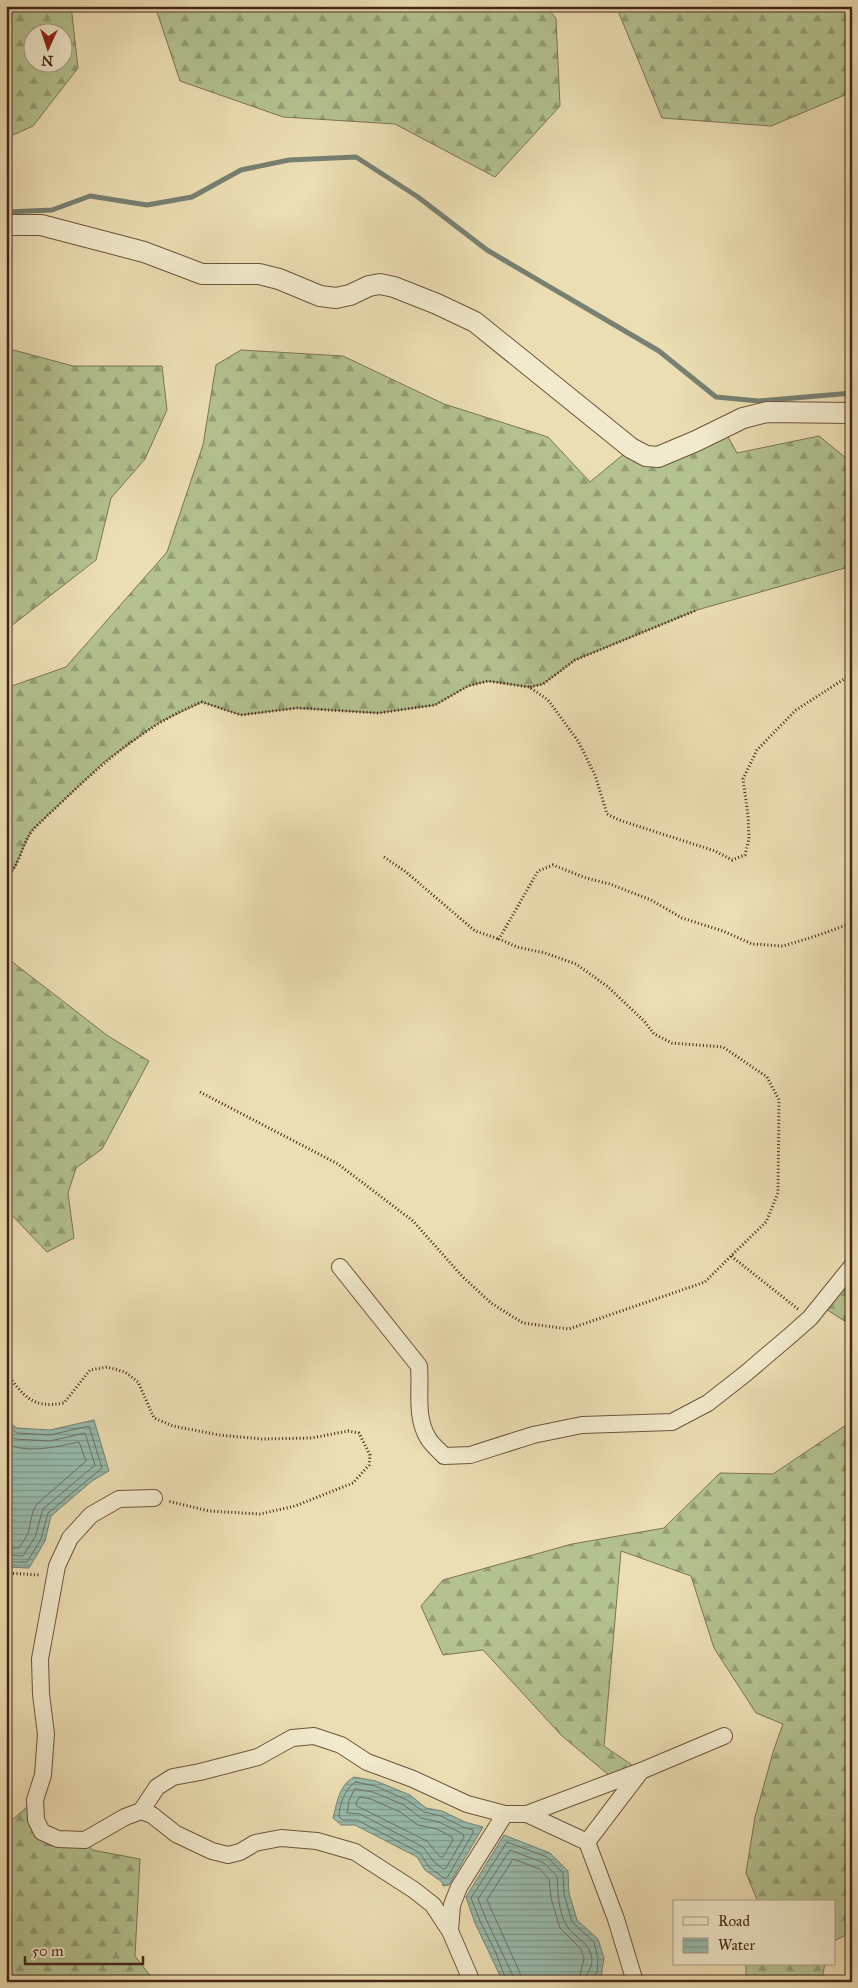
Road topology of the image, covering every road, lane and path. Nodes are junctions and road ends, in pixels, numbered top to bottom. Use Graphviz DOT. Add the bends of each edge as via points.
graph roads {
  1 [pos="6,225"];
  2 [pos="852,413"];
  3 [pos="697,610"];
  4 [pos="852,674"];
  5 [pos="530,687"];
  6 [pos="384,857"];
  7 [pos="6,875"];
  8 [pos="852,923"];
  9 [pos="498,940"];
  10 [pos="200,1092"];
  11 [pos="731,1256"];
  12 [pos="852,1266"];
  13 [pos="340,1267"];
  14 [pos="810,1318"];
  15 [pos="6,1372"];
  16 [pos="154,1498"];
  17 [pos="6,1573"];
  18 [pos="55,1576"];
  19 [pos="724,1736"];
  20 [pos="641,1771"];
  21 [pos="141,1811"];
  22 [pos="505,1814"];
  23 [pos="527,1814"];
  24 [pos="587,1842"];
  25 [pos="450,1931"];
  26 [pos="472,1982"];
  27 [pos="635,1982"];
  1 -- 2 [label="street" via="41,224 144,252 202,274 259,274 320,296 336,298 368,286 394,286 475,322 646,456 658,457 743,418 767,412"];
  3 -- 5 [label="path" via="574,660 543,684"];
  4 -- 5 [label="path" via="796,710 757,750 743,779 749,839 745,856 732,860 715,851 607,814 595,775 578,741 548,700"];
  5 -- 7 [label="path" via="488,681 468,686 435,705 378,713 297,708 241,715 202,702 158,724 104,762 31,831 13,871"];
  6 -- 9 [label="path" via="475,931"];
  8 -- 9 [label="path" via="783,946 752,944 682,918 651,900 553,865 538,871"];
  9 -- 11 [label="path" via="576,964 607,986 654,1034 672,1043 723,1047 767,1077 779,1100 778,1194 766,1222"];
  10 -- 11 [label="path" via="338,1164 412,1221 491,1303 523,1323 569,1329 705,1282"];
  11 -- 14 [label="path"];
  12 -- 14 [label="street"];
  13 -- 14 [label="street" via="419,1366 419,1414 428,1438 444,1456 470,1455 533,1435 582,1426 672,1422 708,1403"];
  15 -- 16 [label="path" via="34,1403 50,1405 64,1403 90,1370 107,1367 125,1372 138,1382 154,1418 173,1426 262,1439 312,1438 348,1431 359,1433 370,1455 369,1465 353,1483 295,1506 260,1514 210,1511"];
  16 -- 18 [label="street" via="119,1499 92,1515 70,1538"];
  17 -- 18 [label="path"];
  18 -- 21 [label="street" via="40,1659 46,1734 43,1775 35,1800 36,1820 42,1832 58,1839 86,1840"];
  19 -- 20 [label="street"];
  20 -- 23 [label="street"];
  20 -- 24 [label="street"];
  21 -- 22 [label="street" via="157,1787 173,1777 258,1757 292,1738 314,1736 341,1745 367,1762 467,1804"];
  21 -- 25 [label="street" via="212,1852 228,1855 255,1843 282,1838 317,1841 355,1852 414,1890 433,1906"];
  22 -- 23 [label="street"];
  22 -- 25 [label="street" via="459,1887 452,1905"];
  23 -- 24 [label="street"];
  24 -- 27 [label="street"];
  25 -- 26 [label="street"];
}
